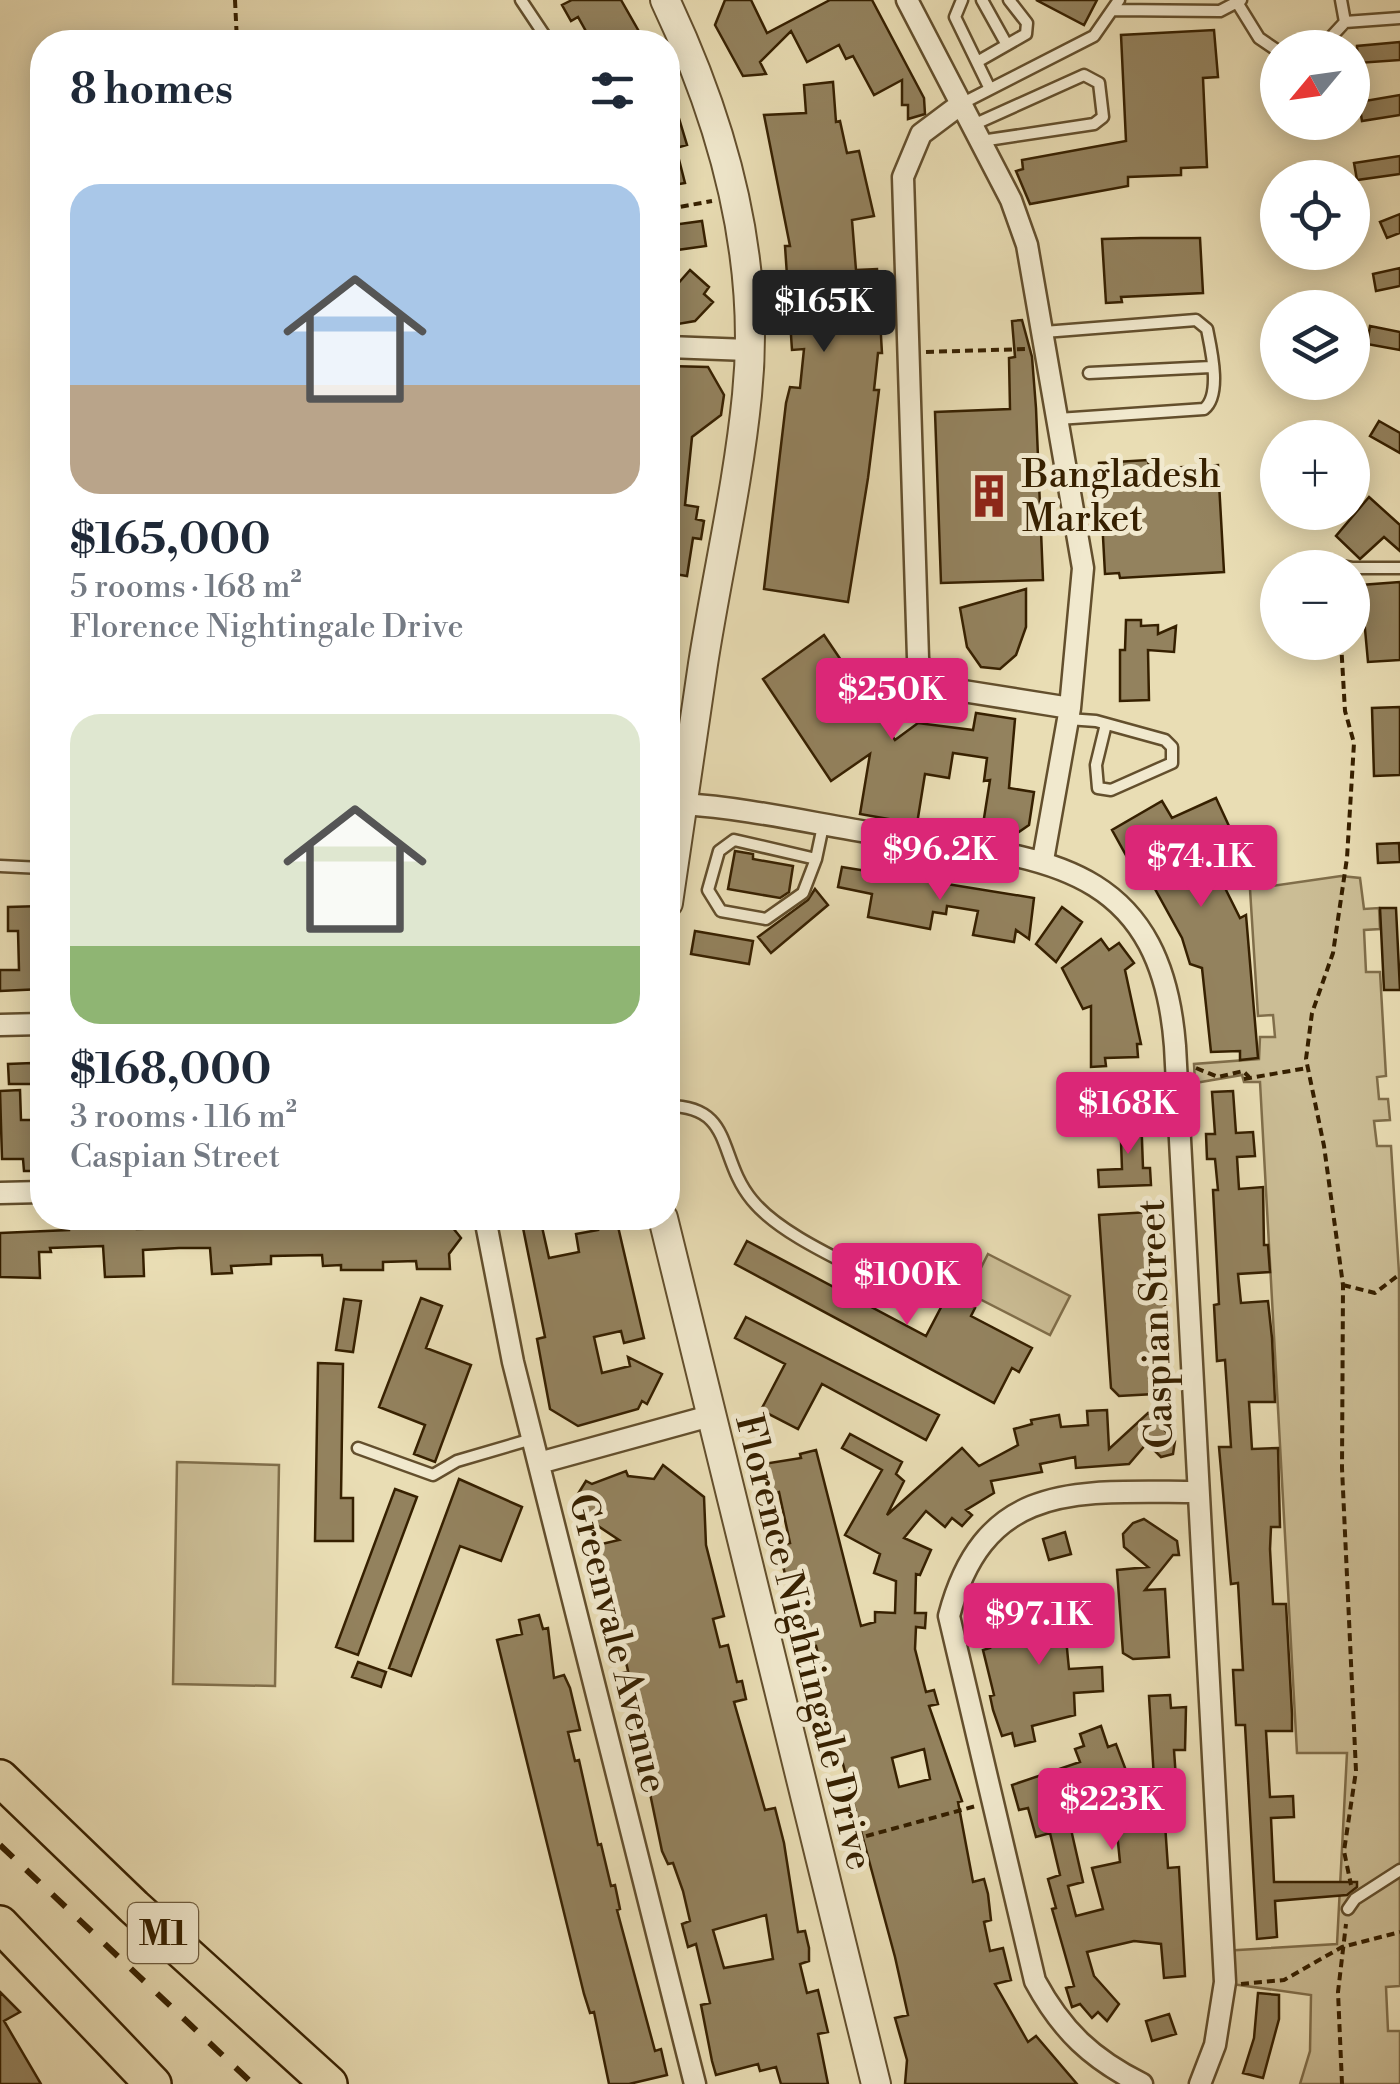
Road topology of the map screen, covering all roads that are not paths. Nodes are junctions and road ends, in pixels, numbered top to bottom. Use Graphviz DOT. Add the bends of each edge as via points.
graph roads {
  1 [pos="521,0"];
  2 [pos="665,0"];
  3 [pos="907,0"];
  4 [pos="962,0"];
  5 [pos="982,0"];
  6 [pos="1009,0"];
  7 [pos="1341,0"];
  8 [pos="1240,2"];
  9 [pos="1116,5"];
  10 [pos="1400,18"];
  11 [pos="1345,22"];
  12 [pos="541,30"];
  13 [pos="678,30"];
  14 [pos="1338,30"];
  15 [pos="680,34"];
  16 [pos="1260,39"];
  17 [pos="1008,46"];
  18 [pos="977,62"];
  19 [pos="990,89"];
  20 [pos="961,104"];
  21 [pos="977,133"];
  22 [pos="1045,340"];
  23 [pos="680,347"];
  24 [pos="748,350"];
  25 [pos="1211,367"];
  26 [pos="1089,372"];
  27 [pos="1058,419"];
  28 [pos="1370,568"];
  29 [pos="1400,568"];
  30 [pos="1069,714"];
  31 [pos="1106,724"];
  32 [pos="684,804"];
  33 [pos="823,826"];
  34 [pos="680,829"];
  35 [pos="816,859"];
  36 [pos="1043,860"];
  37 [pos="0,866"];
  38 [pos="30,867"];
  39 [pos="30,1024"];
  40 [pos="0,1025"];
  41 [pos="680,1107"];
  42 [pos="30,1192"];
  43 [pos="0,1193"];
  44 [pos="487,1230"];
  45 [pos="666,1230"];
  46 [pos="896,1290"];
  47 [pos="710,1416"];
  48 [pos="533,1439"];
  49 [pos="358,1448"];
  50 [pos="539,1463"];
  51 [pos="1197,1492"];
  52 [pos="0,1778"];
  53 [pos="1400,1870"];
  54 [pos="1351,1904"];
  55 [pos="0,1924"];
  56 [pos="153,2084"];
  57 [pos="329,2084"];
  58 [pos="694,2084"];
  59 [pos="876,2084"];
  60 [pos="1142,2084"];
  61 [pos="1200,2084"];
  1 -- 12 [label="lane"];
  2 -- 13 [label="street"];
  3 -- 20 [label="street"];
  4 -- 18 [label="lane" via="956,16"];
  5 -- 17 [label="lane"];
  6 -- 17 [label="lane" via="1028,28"];
  7 -- 11 [label="lane"];
  8 -- 9 [label="lane" via="1220,11"];
  8 -- 16 [label="lane"];
  9 -- 19 [label="lane" via="1094,36"];
  10 -- 11 [label="lane"];
  11 -- 14 [label="lane"];
  15 -- 24 [label="street" via="706,92 734,196"];
  17 -- 18 [label="lane"];
  18 -- 19 [label="lane"];
  19 -- 20 [label="lane"];
  20 -- 21 [label="street"];
  20 -- 30 [label="street" via="921,134 903,178 918,658 938,688"];
  21 -- 21 [label="lane" via="1084,75 1099,83 1103,118 1094,124"];
  21 -- 22 [label="street" via="1026,245"];
  22 -- 25 [label="lane" via="1196,320 1207,328"];
  22 -- 27 [label="street"];
  23 -- 24 [label="street"];
  24 -- 32 [label="street" via="747,394"];
  25 -- 26 [label="lane"];
  25 -- 27 [label="lane" via="1213,394 1204,409"];
  27 -- 30 [label="street" via="1083,568"];
  28 -- 29 [label="lane"];
  30 -- 31 [label="lane"];
  30 -- 36 [label="street"];
  31 -- 31 [label="lane" via="1164,740 1172,747 1172,762 1111,790 1098,788"];
  32 -- 33 [label="street, Caspian Street"];
  32 -- 34 [label="street"];
  33 -- 35 [label="lane"];
  33 -- 36 [label="street, Caspian Street"];
  35 -- 35 [label="lane" via="803,893 778,914 728,914 709,899 719,852 728,842"];
  36 -- 51 [label="street, Caspian Street" via="1098,887 1119,906 1153,951 1172,1007"];
  37 -- 38 [label="lane"];
  39 -- 40 [label="street"];
  41 -- 46 [label="lane" via="714,1119 740,1184 772,1220"];
  42 -- 43 [label="street"];
  44 -- 48 [label="street, Greenvale Avenue"];
  45 -- 47 [label="street, Florence Nightingale Drive"];
  47 -- 50 [label="street"];
  47 -- 59 [label="street, Florence Nightingale Drive"];
  48 -- 49 [label="lane" via="457,1461 432,1476"];
  48 -- 50 [label="street, Greenvale Avenue"];
  50 -- 58 [label="street, Greenvale Avenue"];
  51 -- 60 [label="street" via="1100,1494 1038,1502 1012,1514 974,1549 949,1616 1036,1981 1068,2033 1093,2057"];
  51 -- 61 [label="street, Caspian Street" via="1225,1982"];
  52 -- 57 [label="highway, M1"];
  53 -- 54 [label="lane"];
  55 -- 56 [label="highway"];
}
